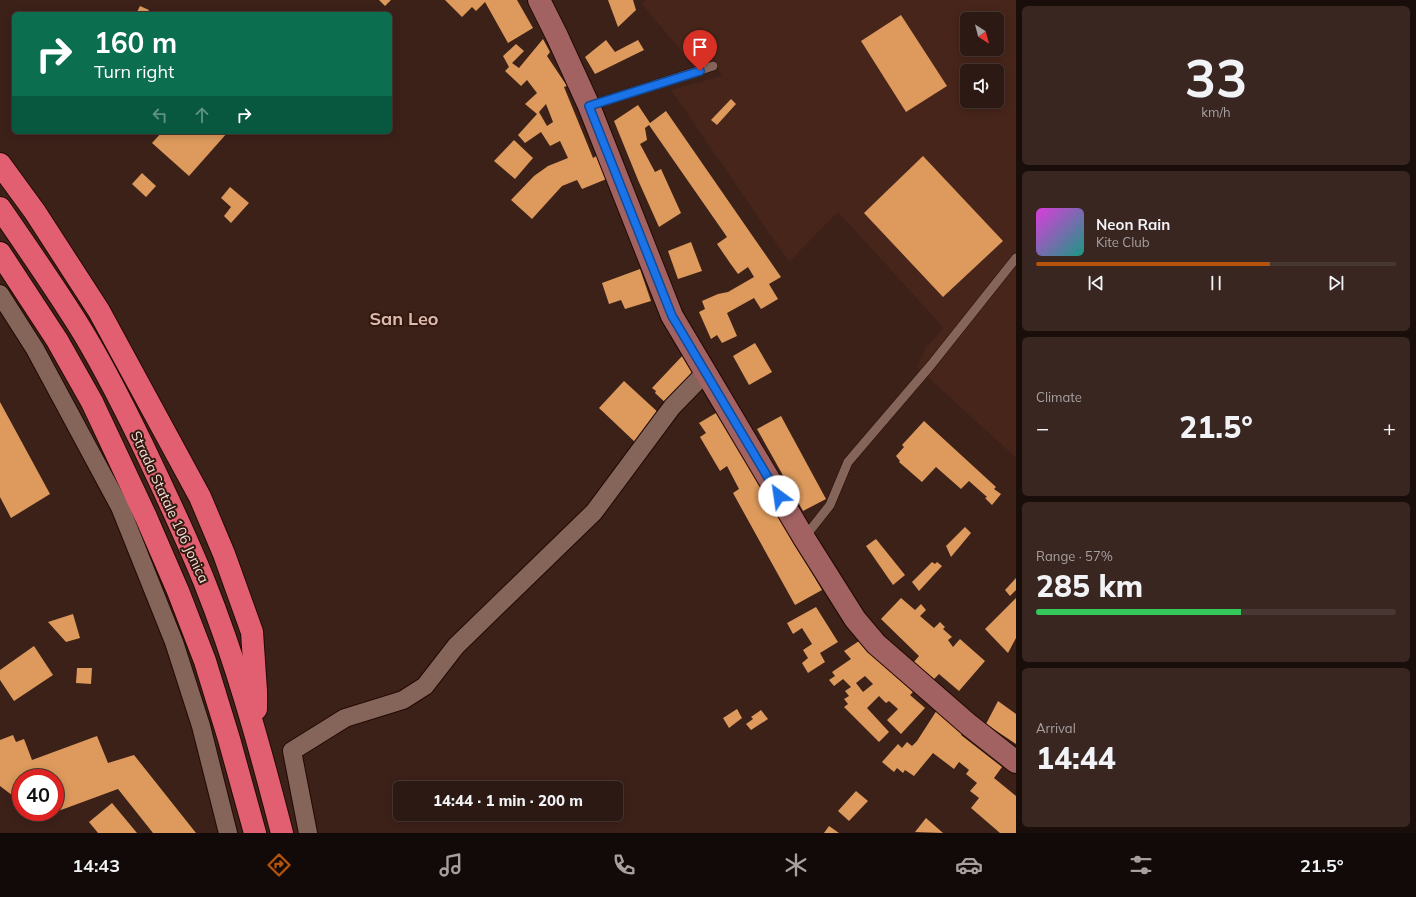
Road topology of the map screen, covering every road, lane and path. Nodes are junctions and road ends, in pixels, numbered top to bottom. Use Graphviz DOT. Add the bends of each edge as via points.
graph roads {
  1 [pos="538,0"];
  2 [pos="713,66"];
  3 [pos="589,106"];
  4 [pos="0,164"];
  5 [pos="0,208"];
  6 [pos="0,253"];
  7 [pos="1016,258"];
  8 [pos="0,294"];
  9 [pos="705,373"];
  10 [pos="804,538"];
  11 [pos="255,732"];
  12 [pos="1016,762"];
  13 [pos="228,833"];
  14 [pos="255,833"];
  15 [pos="282,833"];
  16 [pos="308,833"];
  1 -- 3 [label="street"];
  2 -- 3 [label="lane"];
  3 -- 9 [label="street" via="672,316"];
  4 -- 11 [label="highway" via="100,311 200,496 252,632 256,691"];
  5 -- 11 [label="highway, Strada Statale 106 Jonica" via="80,327 114,388 172,506 205,582"];
  6 -- 14 [label="highway, Strada Statale 106 Jonica" via="57,340 92,402 146,517 178,591 204,661"];
  7 -- 10 [label="lane" via="848,462 830,505"];
  8 -- 13 [label="street" via="35,349 120,507 174,642 201,726"];
  9 -- 10 [label="street"];
  9 -- 16 [label="street" via="672,407 594,512 456,646 425,686 403,700 345,718 292,751"];
  10 -- 12 [label="street" via="856,619 876,644"];
  11 -- 15 [label="highway, Strada Statale 106 Jonica"];
}
